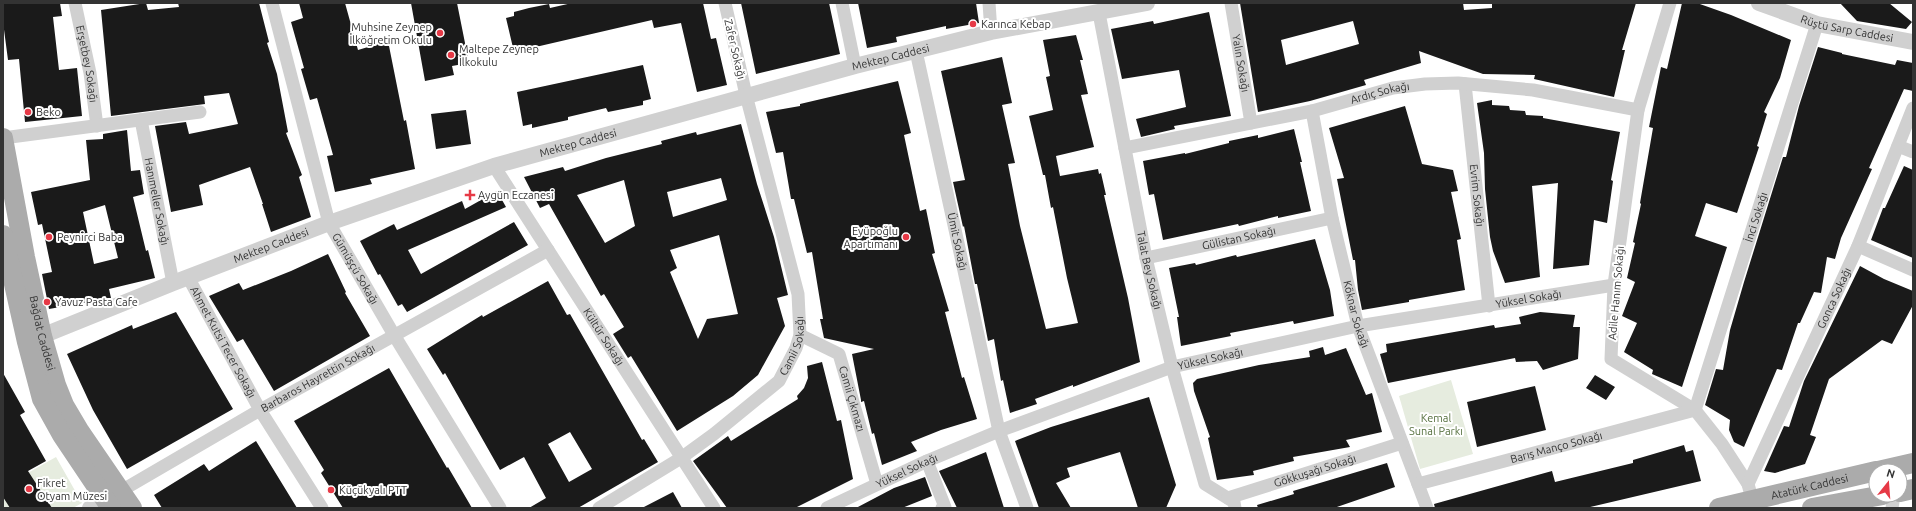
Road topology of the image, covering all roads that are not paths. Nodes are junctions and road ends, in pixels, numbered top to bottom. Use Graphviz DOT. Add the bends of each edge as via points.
graph roads {
  1 [pos="75,3"];
  2 [pos="272,3"];
  3 [pos="725,3"];
  4 [pos="842,3"];
  5 [pos="989,3"];
  6 [pos="1147,3"];
  7 [pos="1231,3"];
  8 [pos="1670,3"];
  9 [pos="1759,3"];
  10 [pos="1099,13"];
  11 [pos="1817,24"];
  12 [pos="991,32"];
  13 [pos="1913,42"];
  14 [pos="916,51"];
  15 [pos="855,66"];
  16 [pos="1465,84"];
  17 [pos="746,95"];
  18 [pos="1913,108"];
  19 [pos="1638,110"];
  20 [pos="1312,111"];
  21 [pos="200,112"];
  22 [pos="141,120"];
  23 [pos="1252,123"];
  24 [pos="97,126"];
  25 [pos="3,138"];
  26 [pos="1898,146"];
  27 [pos="1125,148"];
  28 [pos="1913,152"];
  29 [pos="494,166"];
  30 [pos="1332,218"];
  31 [pos="329,223"];
  32 [pos="3,235"];
  33 [pos="1858,246"];
  34 [pos="548,250"];
  35 [pos="1146,258"];
  36 [pos="1913,270"];
  37 [pos="7,273"];
  38 [pos="188,277"];
  39 [pos="173,283"];
  40 [pos="1614,285"];
  41 [pos="1489,306"];
  42 [pos="1358,326"];
  43 [pos="394,335"];
  44 [pos="800,335"];
  45 [pos="34,339"];
  46 [pos="1172,367"];
  47 [pos="260,410"];
  48 [pos="1695,410"];
  49 [pos="999,431"];
  50 [pos="1402,443"];
  51 [pos="681,458"];
  52 [pos="927,461"];
  53 [pos="1868,472"];
  54 [pos="878,484"];
  55 [pos="1418,484"];
  56 [pos="1750,492"];
  57 [pos="1868,498"];
  58 [pos="106,502"];
  59 [pos="1232,503"];
  60 [pos="132,508"];
  61 [pos="322,508"];
  62 [pos="500,508"];
  63 [pos="599,508"];
  64 [pos="714,508"];
  65 [pos="827,508"];
  66 [pos="942,508"];
  67 [pos="1027,508"];
  68 [pos="1427,508"];
  69 [pos="1719,508"];
  70 [pos="1812,508"];
  1 -- 24 [label="street, Erşetbey Sokağı" via="90,73"];
  2 -- 31 [label="street, Gümüşçü Sokağı"];
  3 -- 17 [label="street, Zafer Sokağı"];
  4 -- 15 [label="street"];
  5 -- 12 [label="street"];
  6 -- 10 [label="street, Mektep Caddesi"];
  7 -- 23 [label="street, Yalın Sokağı"];
  8 -- 19 [label="street, Adile Hanım Sokağı"];
  9 -- 11 [label="street, Rüştü Sarp Caddesi"];
  10 -- 12 [label="street, Mektep Caddesi"];
  10 -- 27 [label="street, Talat Bey Sokağı"];
  11 -- 13 [label="street, Rüştü Sarp Caddesi"];
  11 -- 48 [label="street, İnci Sokağı"];
  12 -- 14 [label="street, Mektep Caddesi"];
  14 -- 15 [label="street, Mektep Caddesi"];
  14 -- 49 [label="street, Ümit Sokağı"];
  15 -- 17 [label="street, Mektep Caddesi"];
  16 -- 19 [label="street, Ardıç Sokağı" via="1534,90"];
  16 -- 20 [label="street, Ardıç Sokağı" via="1425,84 1393,88"];
  16 -- 41 [label="street, Evrim Sokağı"];
  17 -- 29 [label="street, Mektep Caddesi"];
  17 -- 44 [label="street, Camii Sokağı" via="798,294"];
  18 -- 26 [label="street, Gonca Sokağı"];
  19 -- 40 [label="street, Adile Hanım Sokağı"];
  20 -- 23 [label="street, Ardıç Sokağı"];
  20 -- 30 [label="street, Köknar Sokağı"];
  21 -- 22 [label="street"];
  22 -- 24 [label="street"];
  22 -- 39 [label="street, Hanımeller Sokağı"];
  23 -- 27 [label="street, Ardıç Sokağı"];
  24 -- 25 [label="street"];
  25 -- 45 [label="main road, Bağdat Caddesi" via="25,257"];
  26 -- 28 [label="street"];
  26 -- 33 [label="street, Gonca Sokağı"];
  27 -- 35 [label="street, Talat Bey Sokağı"];
  29 -- 31 [label="street, Mektep Caddesi"];
  29 -- 34 [label="street, Kültür Sokağı"];
  30 -- 35 [label="street, Gülistan Sokağı"];
  30 -- 42 [label="street, Köknar Sokağı"];
  31 -- 38 [label="street, Mektep Caddesi"];
  31 -- 43 [label="street, Gümüşçü Sokağı"];
  32 -- 37 [label="main road, Bağdat Caddesi"];
  33 -- 36 [label="street"];
  33 -- 56 [label="street, Gonca Sokağı"];
  34 -- 43 [label="street, Barbaros Hayrettin Sokağı"];
  34 -- 51 [label="street, Kültür Sokağı"];
  35 -- 46 [label="street, Talat Bey Sokağı"];
  37 -- 45 [label="main road, Bağdat Caddesi"];
  38 -- 39 [label="street, Mektep Caddesi"];
  38 -- 47 [label="street, Ahmet Kutsi Tecer Sokağı"];
  39 -- 45 [label="street, Mektep Caddesi"];
  40 -- 41 [label="street, Yüksel Sokağı"];
  40 -- 48 [label="street, Adile Hanım Sokağı" via="1611,359"];
  41 -- 42 [label="street, Yüksel Sokağı"];
  42 -- 46 [label="street, Yüksel Sokağı"];
  42 -- 50 [label="street, Köknar Sokağı"];
  43 -- 47 [label="street, Barbaros Hayrettin Sokağı"];
  43 -- 62 [label="street, Gümüşçü Sokağı"];
  44 -- 51 [label="street, Camii Sokağı" via="778,382"];
  44 -- 54 [label="street, Camii Çıkmazı" via="838,354"];
  45 -- 58 [label="main road, Bağdat Caddesi" via="42,399 62,435"];
  46 -- 49 [label="street, Yüksel Sokağı"];
  46 -- 59 [label="street, Talat Bey Sokağı" via="1205,484"];
  47 -- 58 [label="street, Barbaros Hayrettin Sokağı"];
  47 -- 61 [label="street, Ahmet Kutsi Tecer Sokağı"];
  48 -- 55 [label="street, Barış Manço Sokağı"];
  48 -- 56 [label="street, Adile Hanım Sokağı" via="1722,444"];
  49 -- 52 [label="street, Yüksel Sokağı"];
  49 -- 67 [label="street, Ümit Sokağı"];
  50 -- 55 [label="street, Köknar Sokağı"];
  50 -- 59 [label="street, Gökkuşağı Sokağı"];
  51 -- 63 [label="street, Camii Sokağı"];
  51 -- 64 [label="street, Kültür Sokağı"];
  52 -- 54 [label="street, Yüksel Sokağı"];
  52 -- 66 [label="street" via="945,507"];
  53 -- 56 [label="main road, Atatürk Caddesi"];
  54 -- 65 [label="street, Yüksel Sokağı"];
  55 -- 68 [label="street, Köknar Sokağı"];
  56 -- 69 [label="main road, Atatürk Caddesi"];
  57 -- 70 [label="main road, Atatürk Caddesi"];
  58 -- 60 [label="main road, Bağdat Caddesi"];
}
